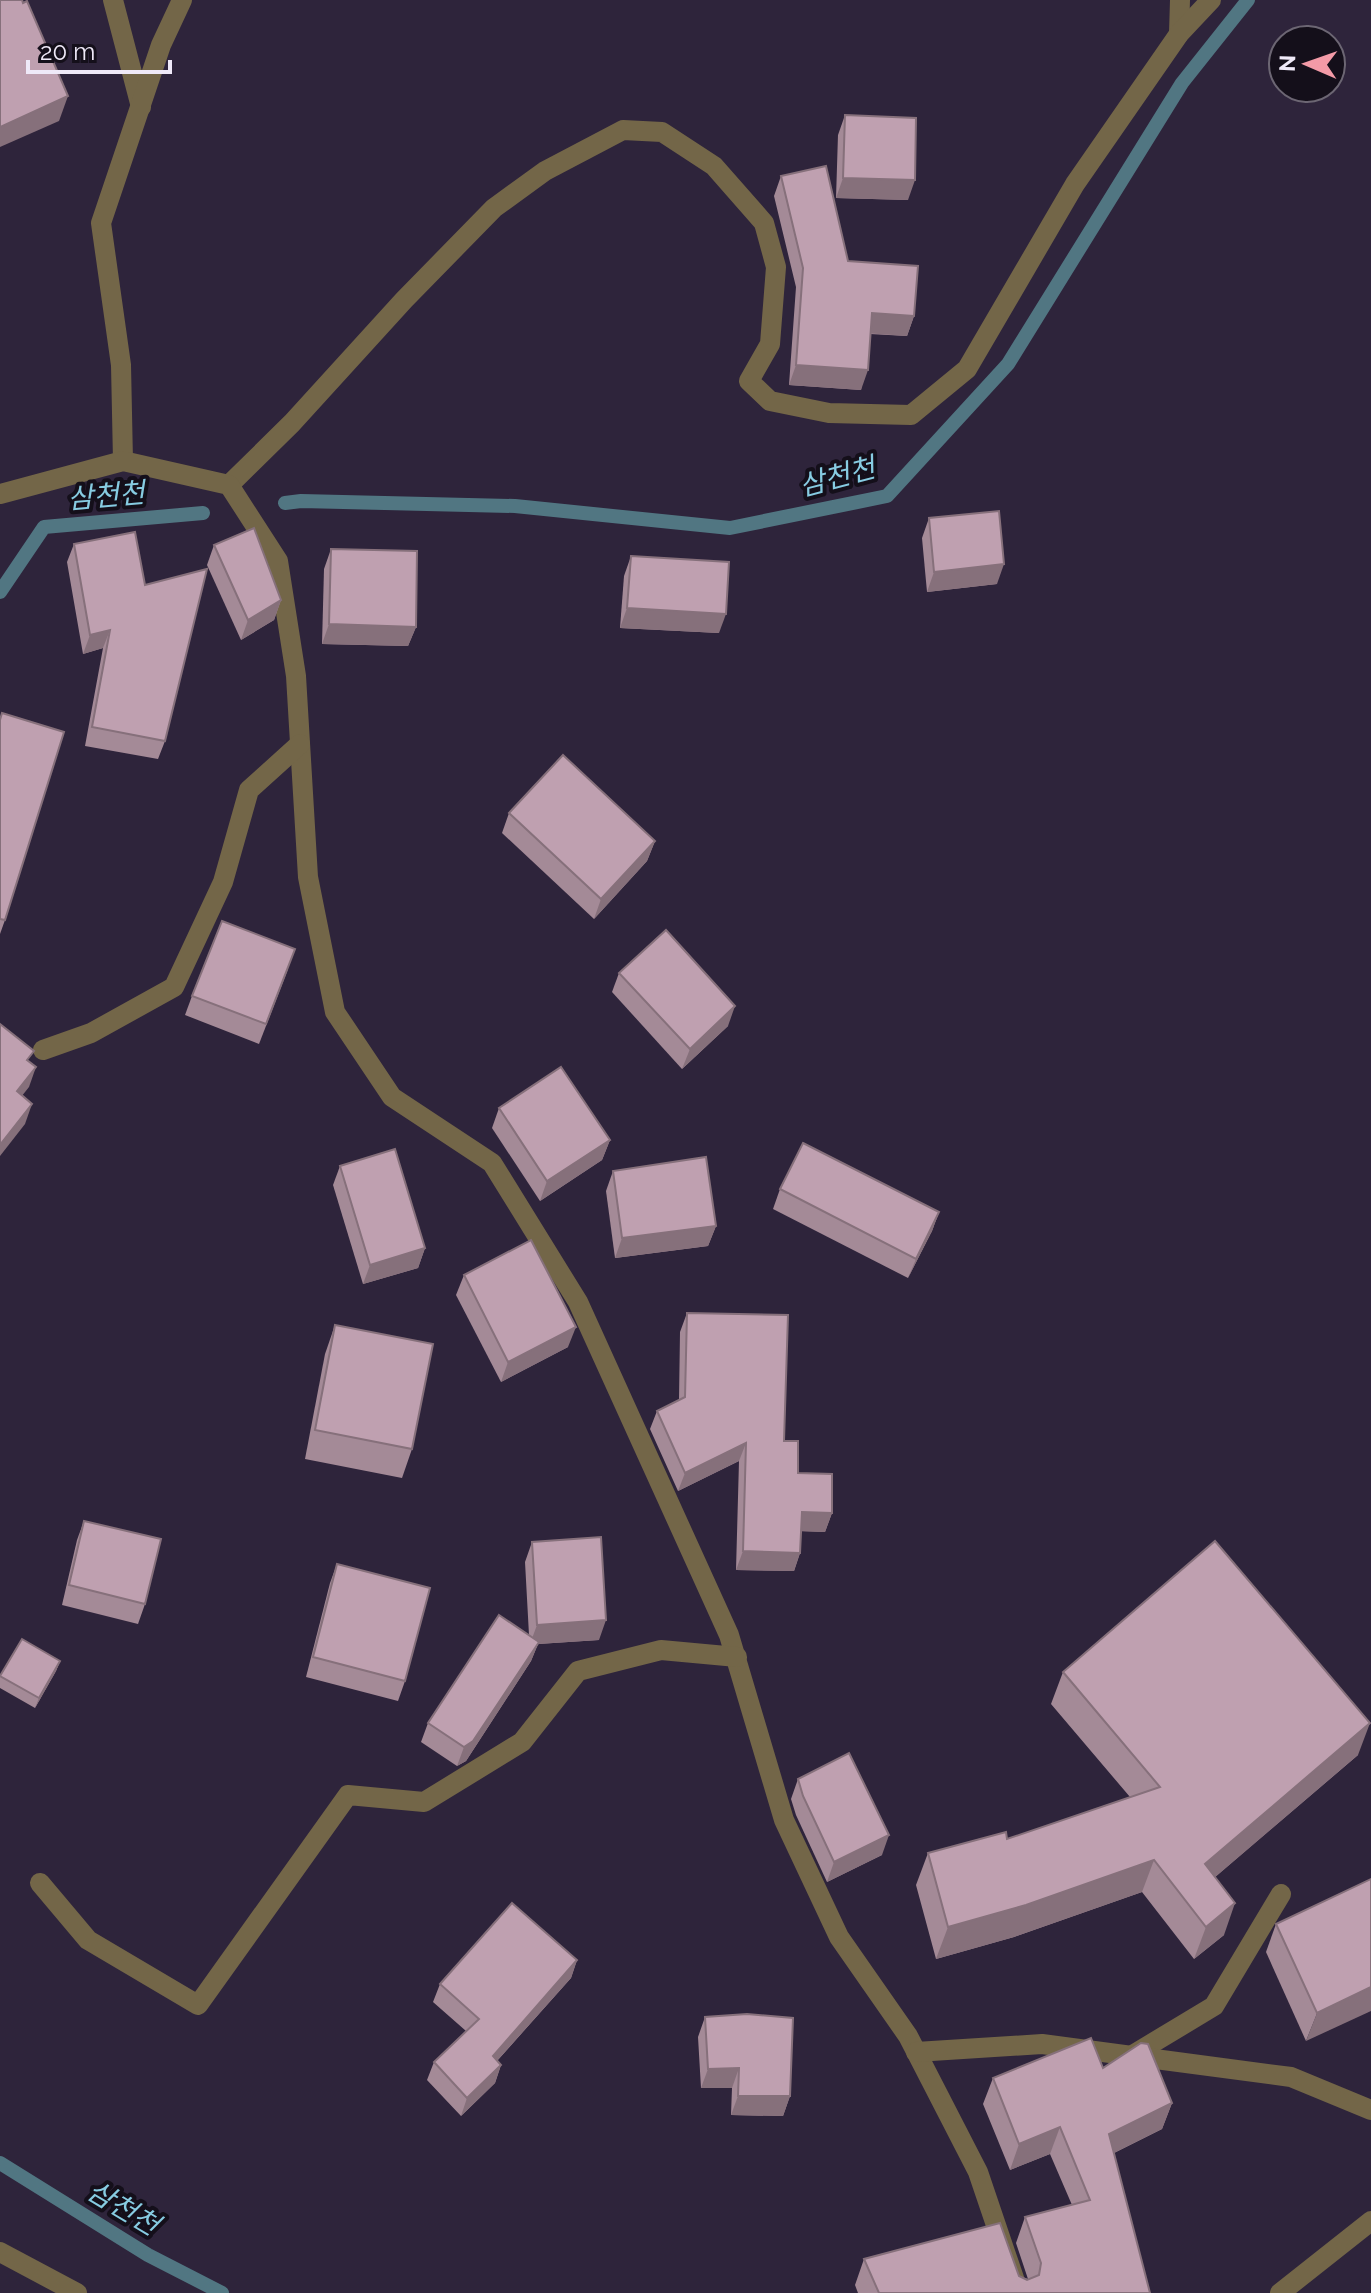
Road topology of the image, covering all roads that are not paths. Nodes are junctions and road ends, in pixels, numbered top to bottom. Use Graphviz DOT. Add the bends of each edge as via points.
graph roads {
  1 [pos="113,0"];
  2 [pos="182,0"];
  3 [pos="1180,0"];
  4 [pos="1211,0"];
  5 [pos="1179,34"];
  6 [pos="141,107"];
  7 [pos="123,461"];
  8 [pos="229,485"];
  9 [pos="0,494"];
  10 [pos="300,744"];
  11 [pos="43,1050"];
  12 [pos="737,1657"];
  13 [pos="40,1883"];
  14 [pos="1281,1894"];
  15 [pos="916,2052"];
  16 [pos="1131,2056"];
  17 [pos="1371,2110"];
  18 [pos="1371,2221"];
  19 [pos="0,2252"];
  20 [pos="77,2293"];
  21 [pos="1019,2293"];
  22 [pos="1280,2293"];
  1 -- 6 [label="street"];
  2 -- 6 [label="street"];
  3 -- 5 [label="street"];
  4 -- 5 [label="street"];
  5 -- 8 [label="street" via="1075,184 967,369 911,415 829,413 770,401 749,381 770,344 776,267 764,223 714,166 662,132 623,130 545,171 494,208"];
  6 -- 7 [label="street" via="101,223 121,365"];
  7 -- 8 [label="street"];
  7 -- 9 [label="street"];
  8 -- 10 [label="street" via="278,561 296,676"];
  10 -- 11 [label="street" via="249,790 223,882 174,987 91,1033"];
  10 -- 12 [label="street" via="308,877 335,1012 392,1097 492,1163 578,1302"];
  12 -- 13 [label="street" via="661,1650 578,1671 522,1742 424,1802 348,1795 198,2005 88,1940"];
  12 -- 15 [label="street" via="784,1820 839,1937"];
  14 -- 16 [label="street" via="1214,2006"];
  15 -- 16 [label="street" via="1042,2044"];
  15 -- 21 [label="street" via="978,2172"];
  16 -- 17 [label="street" via="1291,2077"];
  18 -- 22 [label="street"];
  19 -- 20 [label="street"];
}
